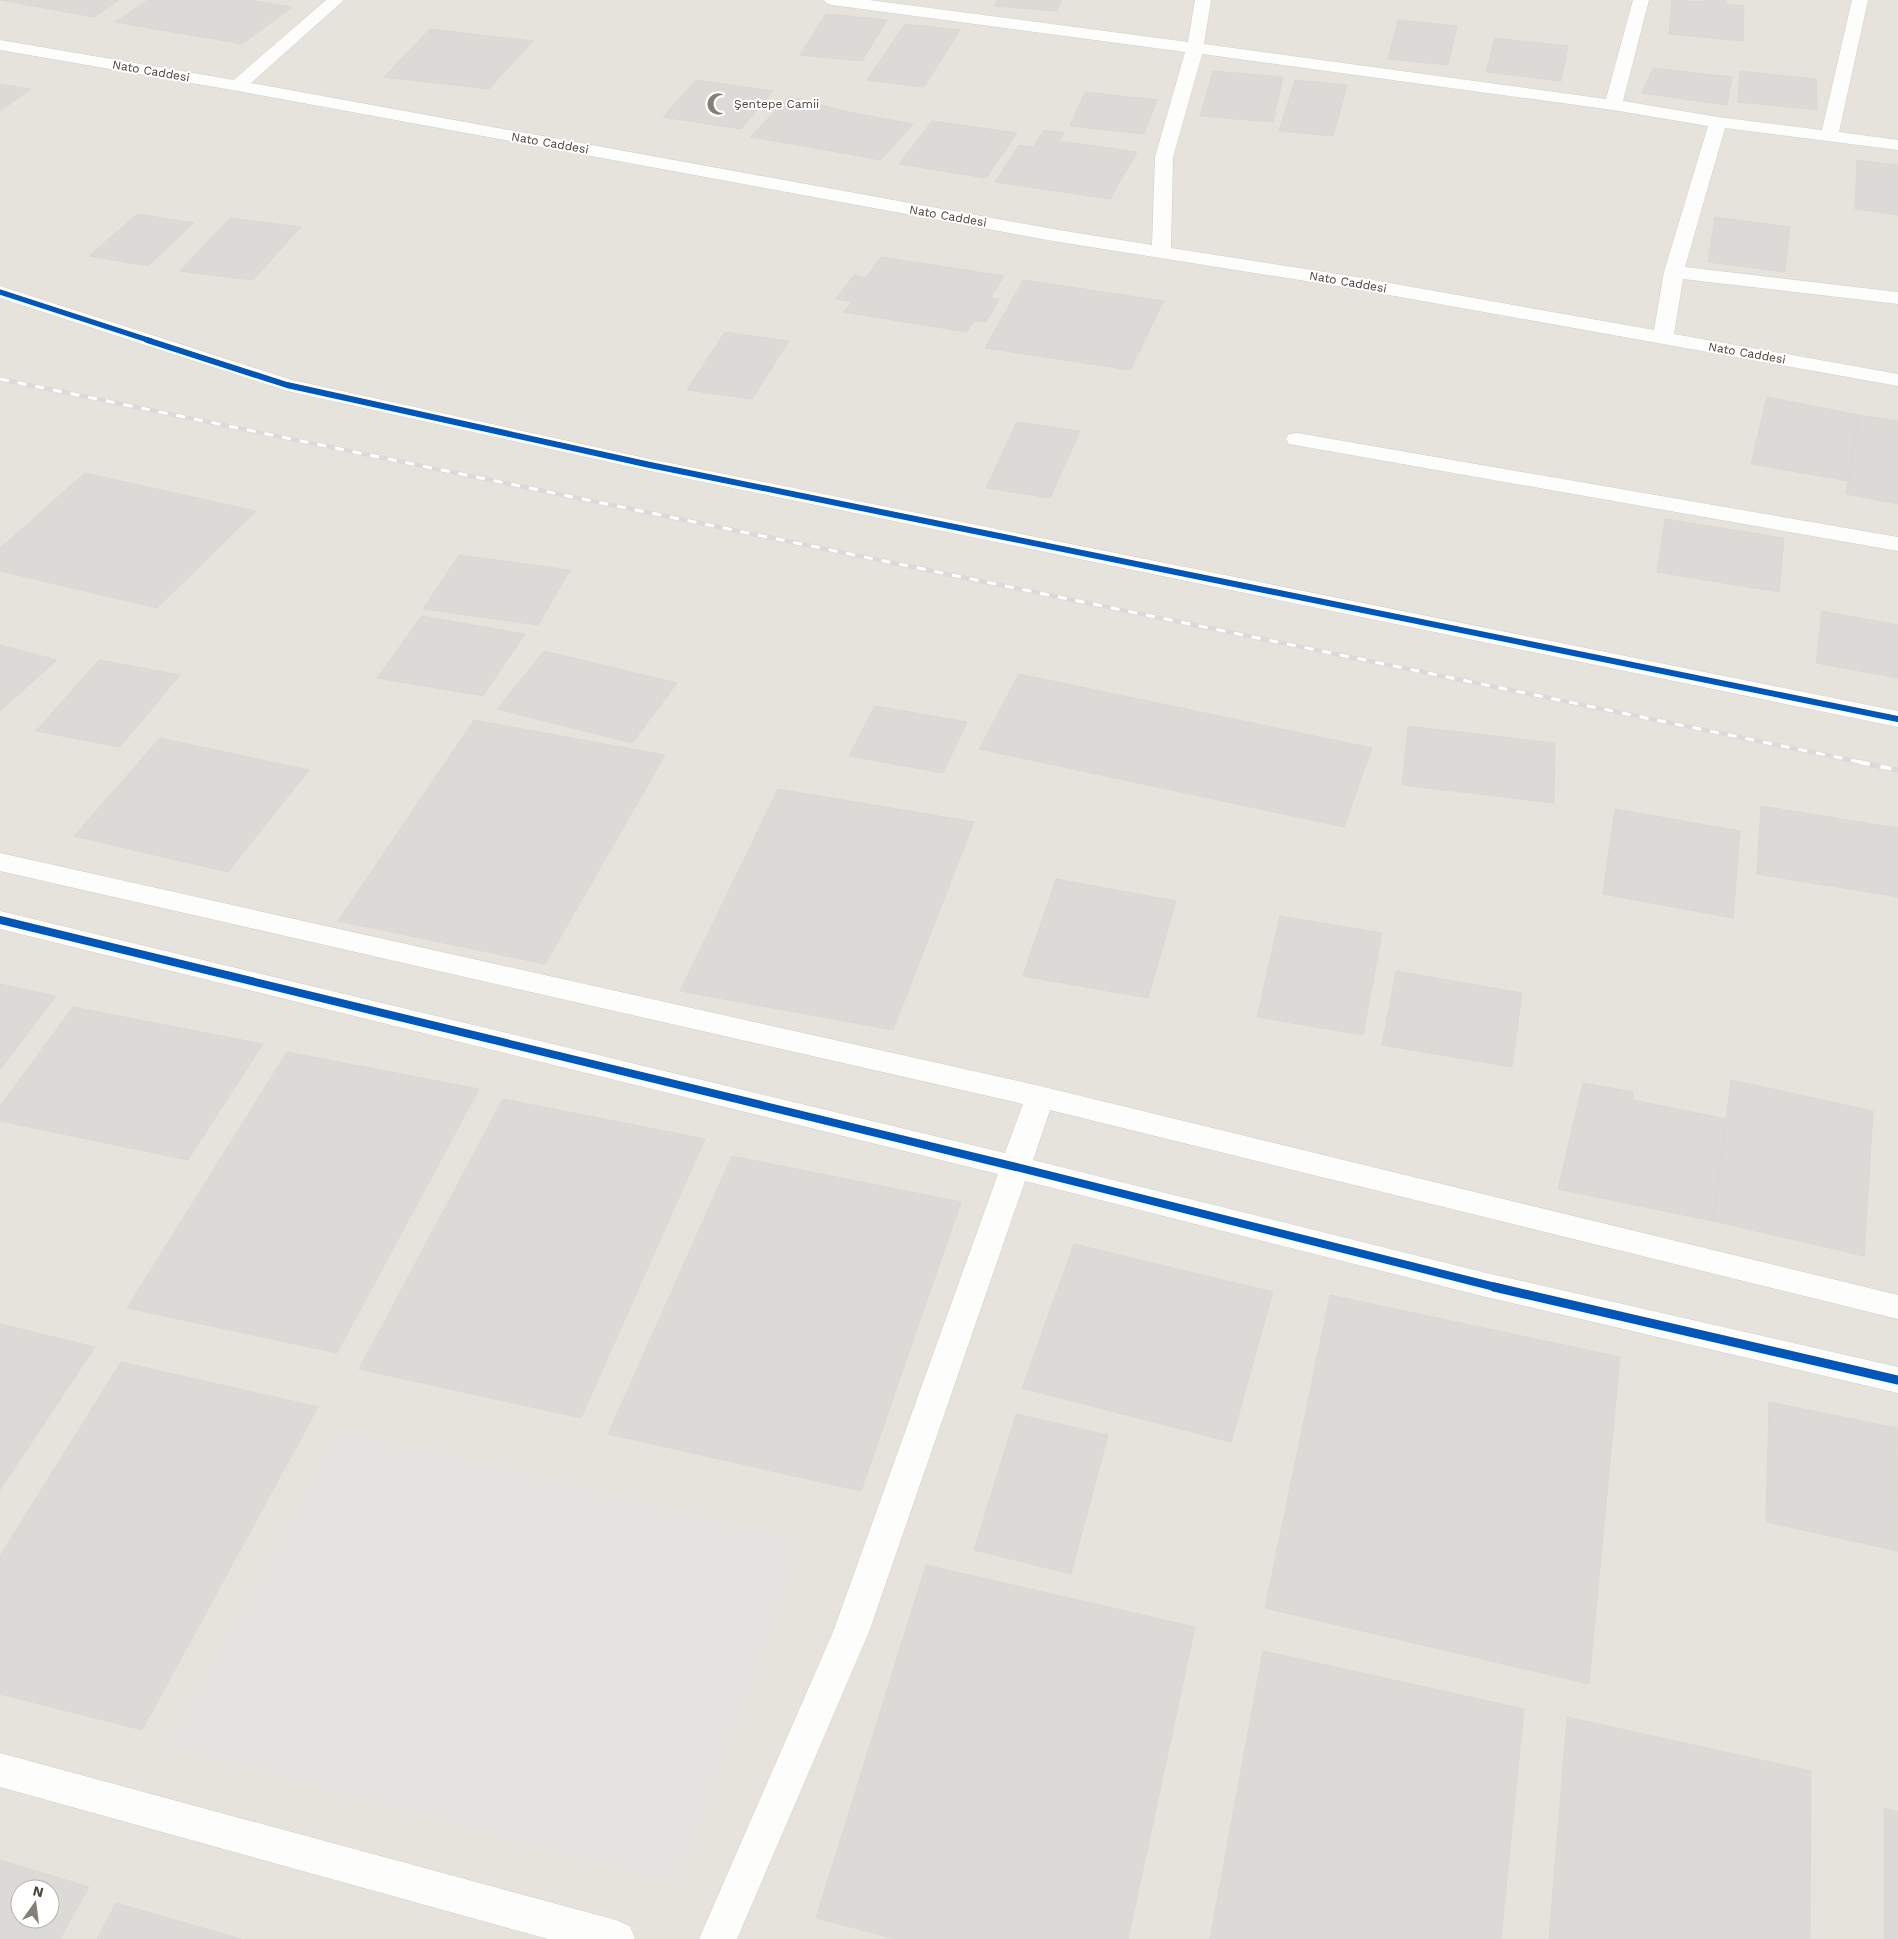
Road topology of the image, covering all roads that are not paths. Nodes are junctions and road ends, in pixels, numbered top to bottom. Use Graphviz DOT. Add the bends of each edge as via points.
graph roads {
  1 [pos="336,0"];
  2 [pos="832,0"];
  3 [pos="1203,0"];
  4 [pos="1641,0"];
  5 [pos="1860,0"];
  6 [pos="0,45"];
  7 [pos="1195,48"];
  8 [pos="238,86"];
  9 [pos="1613,105"];
  10 [pos="1718,122"];
  11 [pos="1829,136"];
  12 [pos="1898,145"];
  13 [pos="1160,251"];
  14 [pos="1674,272"];
  15 [pos="0,292"];
  16 [pos="1898,298"];
  17 [pos="1663,338"];
  18 [pos="1898,380"];
  19 [pos="1297,440"];
  20 [pos="1898,544"];
  21 [pos="1898,719"];
  22 [pos="0,862"];
  23 [pos="0,920"];
  24 [pos="1040,1097"];
  25 [pos="1016,1167"];
  26 [pos="1898,1307"];
  27 [pos="1898,1380"];
  28 [pos="0,1770"];
  29 [pos="616,1939"];
  30 [pos="718,1939"];
  1 -- 8 [label="street"];
  2 -- 7 [label="street"];
  3 -- 7 [label="street"];
  4 -- 9 [label="street"];
  5 -- 11 [label="street"];
  6 -- 8 [label="street, Nato Caddesi"];
  7 -- 9 [label="street"];
  7 -- 13 [label="street" via="1164,157"];
  8 -- 13 [label="street, Nato Caddesi" via="1052,235"];
  9 -- 10 [label="street"];
  10 -- 11 [label="street"];
  10 -- 14 [label="street"];
  11 -- 12 [label="street"];
  13 -- 17 [label="street, Nato Caddesi"];
  14 -- 16 [label="street"];
  14 -- 17 [label="street"];
  15 -- 21 [label="street" via="287,385 650,465"];
  17 -- 18 [label="street, Nato Caddesi"];
  19 -- 20 [label="street"];
  22 -- 24 [label="street"];
  23 -- 25 [label="street"];
  24 -- 25 [label="street"];
  24 -- 26 [label="street"];
  25 -- 27 [label="street" via="1482,1284"];
  25 -- 30 [label="street" via="851,1632"];
  28 -- 29 [label="street"];
}
